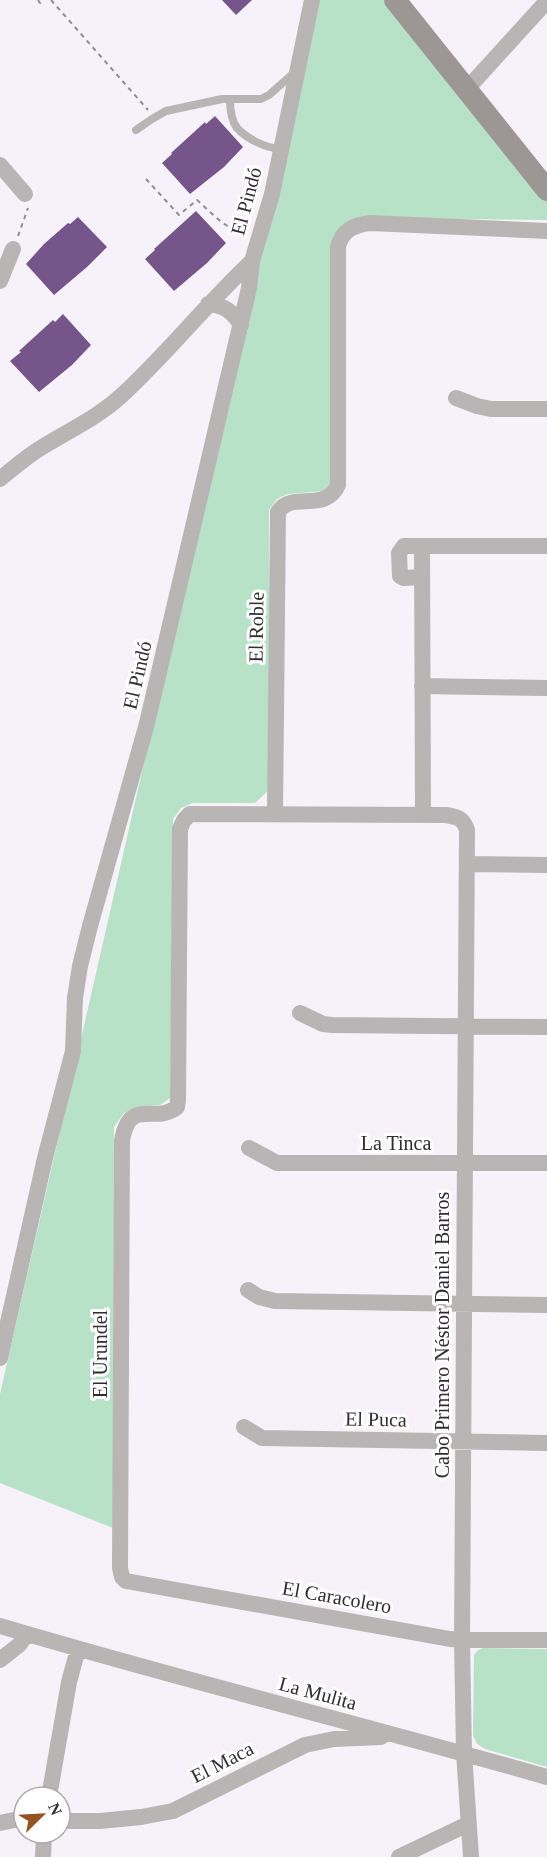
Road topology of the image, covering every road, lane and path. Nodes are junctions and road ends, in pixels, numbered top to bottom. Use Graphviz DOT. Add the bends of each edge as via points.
graph roads {
  1 [pos="38,0"];
  2 [pos="43,0"];
  3 [pos="51,0"];
  4 [pos="312,0"];
  5 [pos="395,0"];
  6 [pos="545,1"];
  7 [pos="297,70"];
  8 [pos="467,89"];
  9 [pos="230,99"];
  10 [pos="154,117"];
  11 [pos="136,130"];
  12 [pos="281,148"];
  13 [pos="0,165"];
  14 [pos="146,179"];
  15 [pos="547,190"];
  16 [pos="25,194"];
  17 [pos="547,231"];
  18 [pos="260,234"];
  19 [pos="13,249"];
  20 [pos="252,261"];
  21 [pos="0,280"];
  22 [pos="208,304"];
  23 [pos="241,325"];
  24 [pos="456,398"];
  25 [pos="547,409"];
  26 [pos="0,479"];
  27 [pos="422,546"];
  28 [pos="547,546"];
  29 [pos="422,577"];
  30 [pos="422,686"];
  31 [pos="547,688"];
  32 [pos="275,813"];
  33 [pos="423,814"];
  34 [pos="467,864"];
  35 [pos="547,865"];
  36 [pos="300,1013"];
  37 [pos="465,1026"];
  38 [pos="547,1027"];
  39 [pos="249,1148"];
  40 [pos="547,1163"];
  41 [pos="464,1165"];
  42 [pos="248,1290"];
  43 [pos="463,1304"];
  44 [pos="547,1305"];
  45 [pos="0,1358"];
  46 [pos="244,1427"];
  47 [pos="463,1441"];
  48 [pos="547,1443"];
  49 [pos="122,1577"];
  50 [pos="0,1626"];
  51 [pos="27,1634"];
  52 [pos="462,1640"];
  53 [pos="547,1640"];
  54 [pos="78,1649"];
  55 [pos="0,1660"];
  56 [pos="403,1737"];
  57 [pos="464,1753"];
  58 [pos="547,1777"];
  59 [pos="51,1785"];
  60 [pos="72,1821"];
  61 [pos="468,1824"];
  62 [pos="399,1857"];
  63 [pos="471,1857"];
  1 -- 2 [label="path"];
  3 -- 10 [label="path"];
  4 -- 7 [label="street, El Pindó"];
  5 -- 8 [label="main road"];
  6 -- 8 [label="street"];
  7 -- 9 [label="lane" via="261,99"];
  7 -- 12 [label="street, El Pindó"];
  8 -- 15 [label="main road"];
  9 -- 10 [label="lane" via="166,111"];
  9 -- 12 [label="lane" via="238,129 261,145"];
  10 -- 11 [label="lane"];
  12 -- 18 [label="street, El Pindó"];
  13 -- 16 [label="street"];
  14 -- 18 [label="path" via="178,215 197,200 227,226"];
  16 -- 19 [label="path" via="28,210"];
  17 -- 32 [label="street, El Roble" via="370,223 350,228 340,239 338,485 330,497 287,503 278,512"];
  18 -- 20 [label="street, El Pindó"];
  19 -- 21 [label="street"];
  20 -- 22 [label="street"];
  20 -- 23 [label="street, El Pindó"];
  22 -- 23 [label="street" via="229,310"];
  22 -- 26 [label="street" via="121,396"];
  23 -- 45 [label="street, El Pindó" via="147,723 85,946 75,998 73,1051"];
  24 -- 25 [label="street" via="491,409"];
  27 -- 28 [label="street"];
  27 -- 29 [label="street"];
  27 -- 29 [label="street" via="404,546 400,550 399,572 405,578"];
  29 -- 30 [label="street"];
  30 -- 31 [label="street"];
  30 -- 33 [label="street"];
  32 -- 33 [label="street"];
  32 -- 49 [label="street, El Urundel" via="190,814 180,829 177,1107 168,1113 141,1114 127,1123 122,1153"];
  33 -- 34 [label="street, Cabo Primero Néstor Daniel Barros" via="458,817 464,822"];
  34 -- 35 [label="street"];
  34 -- 37 [label="street, Cabo Primero Néstor Daniel Barros"];
  36 -- 37 [label="street" via="332,1025"];
  37 -- 38 [label="street"];
  37 -- 41 [label="street, Cabo Primero Néstor Daniel Barros"];
  39 -- 41 [label="street, La Tinca" via="277,1163"];
  40 -- 41 [label="street, La Tinca"];
  41 -- 43 [label="street, Cabo Primero Néstor Daniel Barros"];
  42 -- 43 [label="street" via="275,1301"];
  43 -- 44 [label="street"];
  43 -- 47 [label="street, Cabo Primero Néstor Daniel Barros"];
  46 -- 47 [label="street, El Puca" via="262,1438"];
  47 -- 48 [label="street, El Puca"];
  47 -- 52 [label="street, Cabo Primero Néstor Daniel Barros"];
  49 -- 52 [label="street, El Caracolero" via="126,1581"];
  50 -- 51 [label="street, La Mulita"];
  51 -- 54 [label="street, La Mulita"];
  51 -- 55 [label="street"];
  52 -- 53 [label="street, El Caracolero"];
  52 -- 57 [label="street, Cabo Primero Néstor Daniel Barros"];
  54 -- 56 [label="street, La Mulita"];
  54 -- 59 [label="street"];
  56 -- 57 [label="street, La Mulita"];
  56 -- 60 [label="street, El Maca" via="334,1738 305,1745 174,1811"];
  57 -- 58 [label="street, La Mulita"];
  57 -- 61 [label="street, Cabo Primero Néstor Daniel Barros"];
  61 -- 62 [label="street"];
  61 -- 63 [label="street, Cabo Primero Néstor Daniel Barros"];
}
